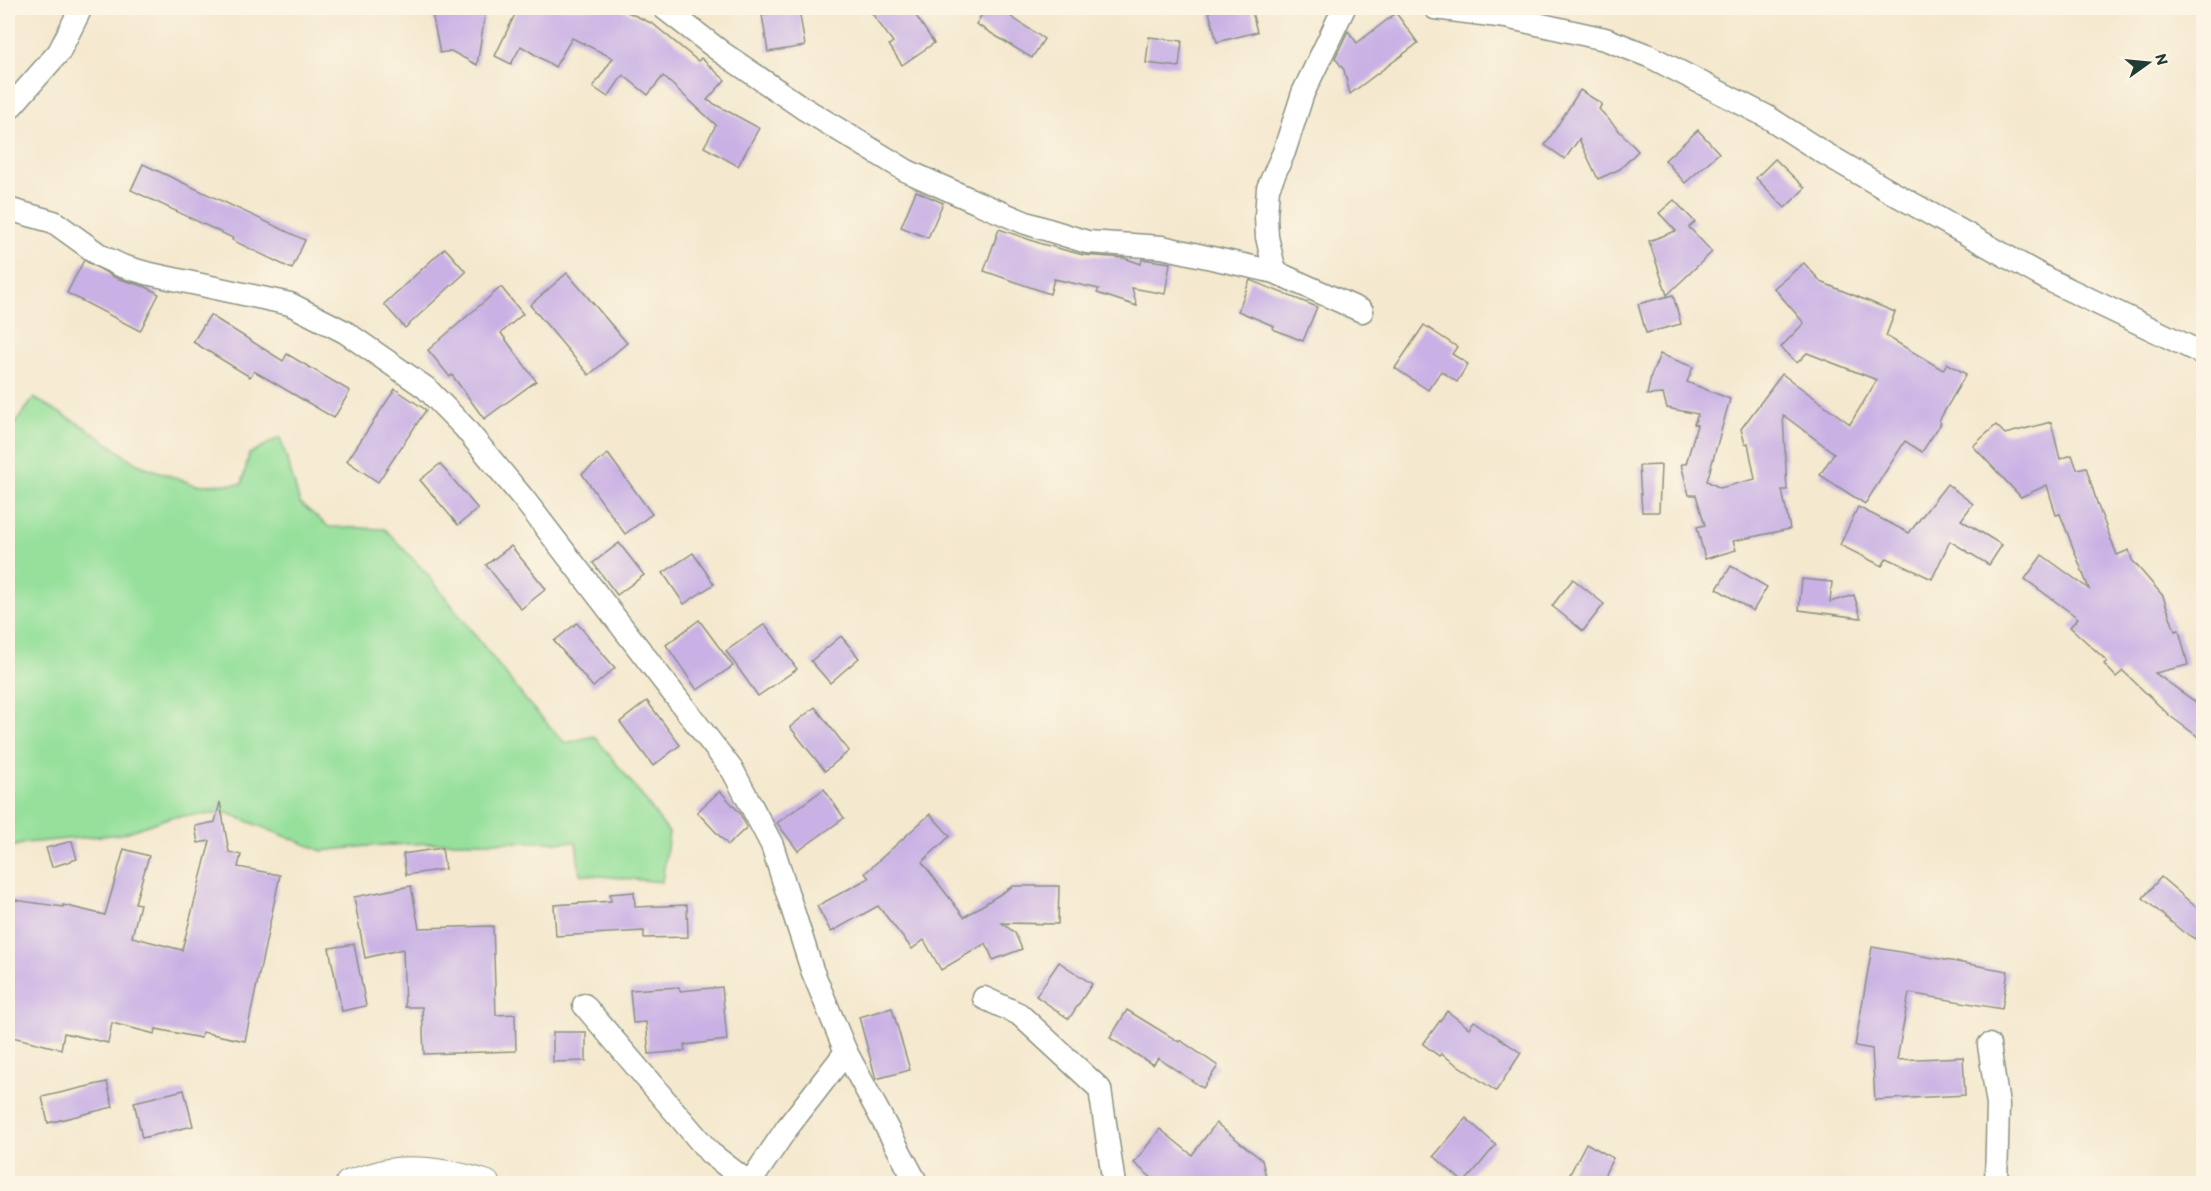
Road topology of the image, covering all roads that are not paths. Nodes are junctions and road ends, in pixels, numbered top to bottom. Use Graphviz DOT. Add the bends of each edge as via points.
graph roads {
  1 [pos="81,8"];
  2 [pos="664,8"];
  3 [pos="1344,8"];
  4 [pos="1436,8"];
  5 [pos="8,110"];
  6 [pos="8,209"];
  7 [pos="1275,273"];
  8 [pos="1362,311"];
  9 [pos="2204,354"];
  10 [pos="984,998"];
  11 [pos="584,1005"];
  12 [pos="1989,1045"];
  13 [pos="846,1052"];
  14 [pos="749,1183"];
  15 [pos="349,1184"];
  16 [pos="486,1184"];
  17 [pos="917,1184"];
  18 [pos="1114,1184"];
  19 [pos="1996,1184"];
  1 -- 5 [label="street" via="59,52"];
  2 -- 7 [label="street" via="803,108 907,171 976,202 1087,242 1162,247"];
  3 -- 7 [label="street" via="1303,93 1268,188 1266,226"];
  4 -- 9 [label="street" via="1506,17 1605,39 1649,56 1766,116 2049,280"];
  6 -- 13 [label="street" via="54,222 123,266 290,304 345,332 426,388 523,498 734,771 772,845 812,970"];
  7 -- 8 [label="street"];
  10 -- 18 [label="street" via="1020,1014 1100,1089"];
  11 -- 14 [label="street" via="710,1154"];
  12 -- 19 [label="street" via="1998,1105"];
  13 -- 14 [label="street"];
  13 -- 17 [label="street"];
  15 -- 16 [label="street" via="386,1173 431,1171"];
}
